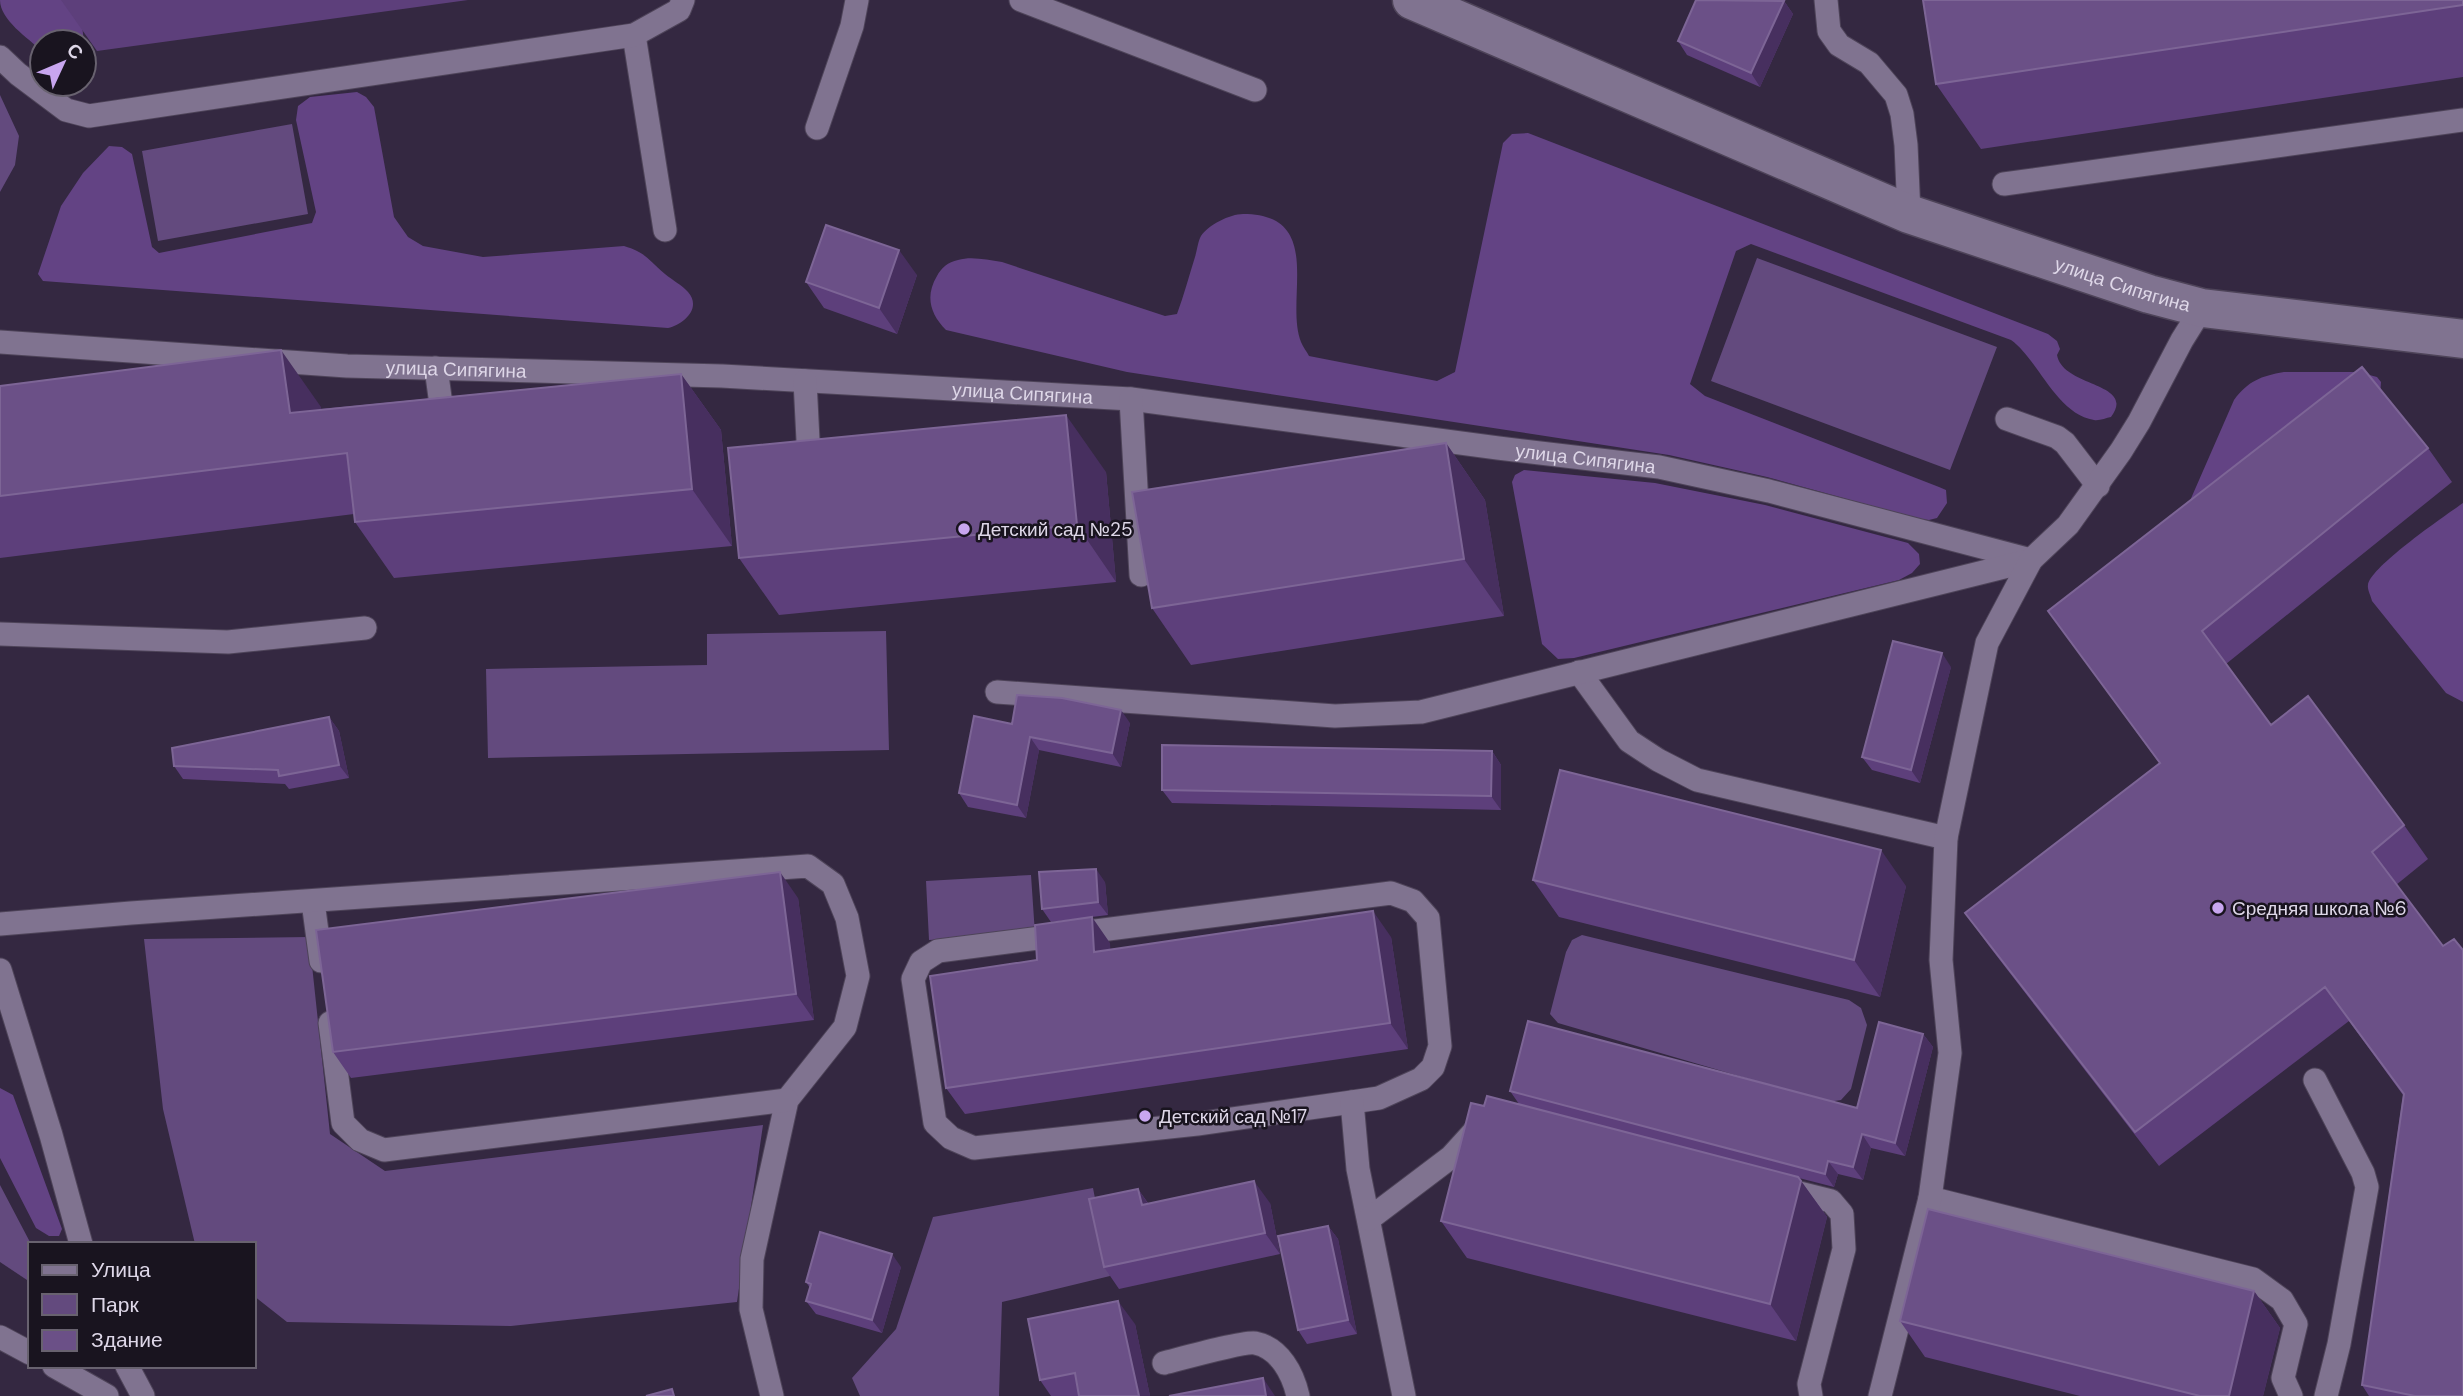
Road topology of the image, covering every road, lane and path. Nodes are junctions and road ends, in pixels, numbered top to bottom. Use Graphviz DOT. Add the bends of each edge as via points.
graph roads {
  1 [pos="683,0"];
  2 [pos="857,0"];
  3 [pos="1021,0"];
  4 [pos="1412,0"];
  5 [pos="1826,0"];
  6 [pos="634,35"];
  7 [pos="0,57"];
  8 [pos="1255,90"];
  9 [pos="2463,120"];
  10 [pos="817,128"];
  11 [pos="2004,184"];
  12 [pos="1909,214"];
  13 [pos="665,230"];
  14 [pos="2202,309"];
  15 [pos="2463,339"];
  16 [pos="0,342"];
  17 [pos="436,369"];
  18 [pos="805,380"];
  19 [pos="1131,399"];
  20 [pos="442,412"];
  21 [pos="2007,419"];
  22 [pos="808,440"];
  23 [pos="1458,456"];
  24 [pos="1418,461"];
  25 [pos="2098,486"];
  26 [pos="1164,489"];
  27 [pos="1137,493"];
  28 [pos="2031,560"];
  29 [pos="1141,575"];
  30 [pos="365,628"];
  31 [pos="0,634"];
  32 [pos="1579,671"];
  33 [pos="997,692"];
  34 [pos="1946,838"];
  35 [pos="313,902"];
  36 [pos="0,924"];
  37 [pos="0,970"];
  38 [pos="2315,1080"];
  39 [pos="787,1100"];
  40 [pos="1352,1102"];
  41 [pos="1499,1114"];
  42 [pos="1764,1184"];
  43 [pos="1930,1198"];
  44 [pos="1369,1219"];
  45 [pos="80,1242"];
  46 [pos="0,1337"];
  47 [pos="28,1352"];
  48 [pos="1164,1363"];
  49 [pos="58,1368"];
  50 [pos="128,1368"];
  51 [pos="107,1396"];
  52 [pos="143,1396"];
  53 [pos="772,1396"];
  54 [pos="1298,1396"];
  55 [pos="1404,1396"];
  56 [pos="1811,1396"];
  57 [pos="1880,1396"];
  58 [pos="2291,1396"];
  59 [pos="2326,1396"];
  1 -- 6 [label="lane" via="679,10"];
  2 -- 10 [label="lane"];
  3 -- 8 [label="lane"];
  4 -- 12 [label="street, улица Сипягина"];
  5 -- 12 [label="lane" via="1829,32 1839,45 1869,63 1896,95 1906,145"];
  6 -- 7 [label="lane" via="89,116 66,110"];
  6 -- 13 [label="lane"];
  9 -- 11 [label="lane"];
  12 -- 14 [label="street, улица Сипягина"];
  14 -- 15 [label="street, улица Сипягина"];
  14 -- 25 [label="lane"];
  16 -- 17 [label="lane, улица Сипягина"];
  17 -- 18 [label="lane, улица Сипягина"];
  17 -- 20 [label="lane"];
  18 -- 19 [label="lane, улица Сипягина"];
  18 -- 22 [label="lane"];
  19 -- 27 [label="lane"];
  19 -- 28 [label="lane, улица Сипягина" via="1659,467"];
  21 -- 25 [label="lane" via="2057,437"];
  23 -- 24 [label="lane"];
  25 -- 28 [label="lane" via="2068,525"];
  26 -- 27 [label="lane"];
  27 -- 29 [label="lane"];
  28 -- 32 [label="lane"];
  28 -- 34 [label="lane" via="1987,643"];
  30 -- 31 [label="lane" via="228,642"];
  32 -- 33 [label="lane" via="1421,712 1335,716"];
  32 -- 34 [label="lane" via="1629,741 1697,780"];
  34 -- 43 [label="lane" via="1941,960 1950,1053"];
  35 -- 36 [label="lane"];
  35 -- 39 [label="lane" via="343,1123 360,1140 384,1150"];
  35 -- 39 [label="lane" via="808,866 832,884 848,918 858,976 845,1027"];
  37 -- 45 [label="lane"];
  38 -- 59 [label="lane" via="2367,1187"];
  39 -- 53 [label="lane" via="752,1259 751,1309"];
  40 -- 40 [label="lane" via="974,1148 951,1138 935,1123 914,979 921,962 938,951 1391,893 1413,901 1428,918 1440,1046 1433,1067 1421,1079 1379,1098"];
  40 -- 44 [label="lane" via="1358,1169"];
  41 -- 44 [label="lane"];
  42 -- 56 [label="lane" via="1831,1201 1842,1214 1844,1249 1808,1384"];
  43 -- 57 [label="lane"];
  43 -- 58 [label="lane" via="2253,1279 2282,1300 2296,1324 2283,1378"];
  44 -- 55 [label="lane"];
  46 -- 47 [label="lane"];
  48 -- 54 [label="lane" via="1254,1342 1277,1354 1295,1381"];
  49 -- 51 [label="lane"];
  50 -- 52 [label="lane"];
}
